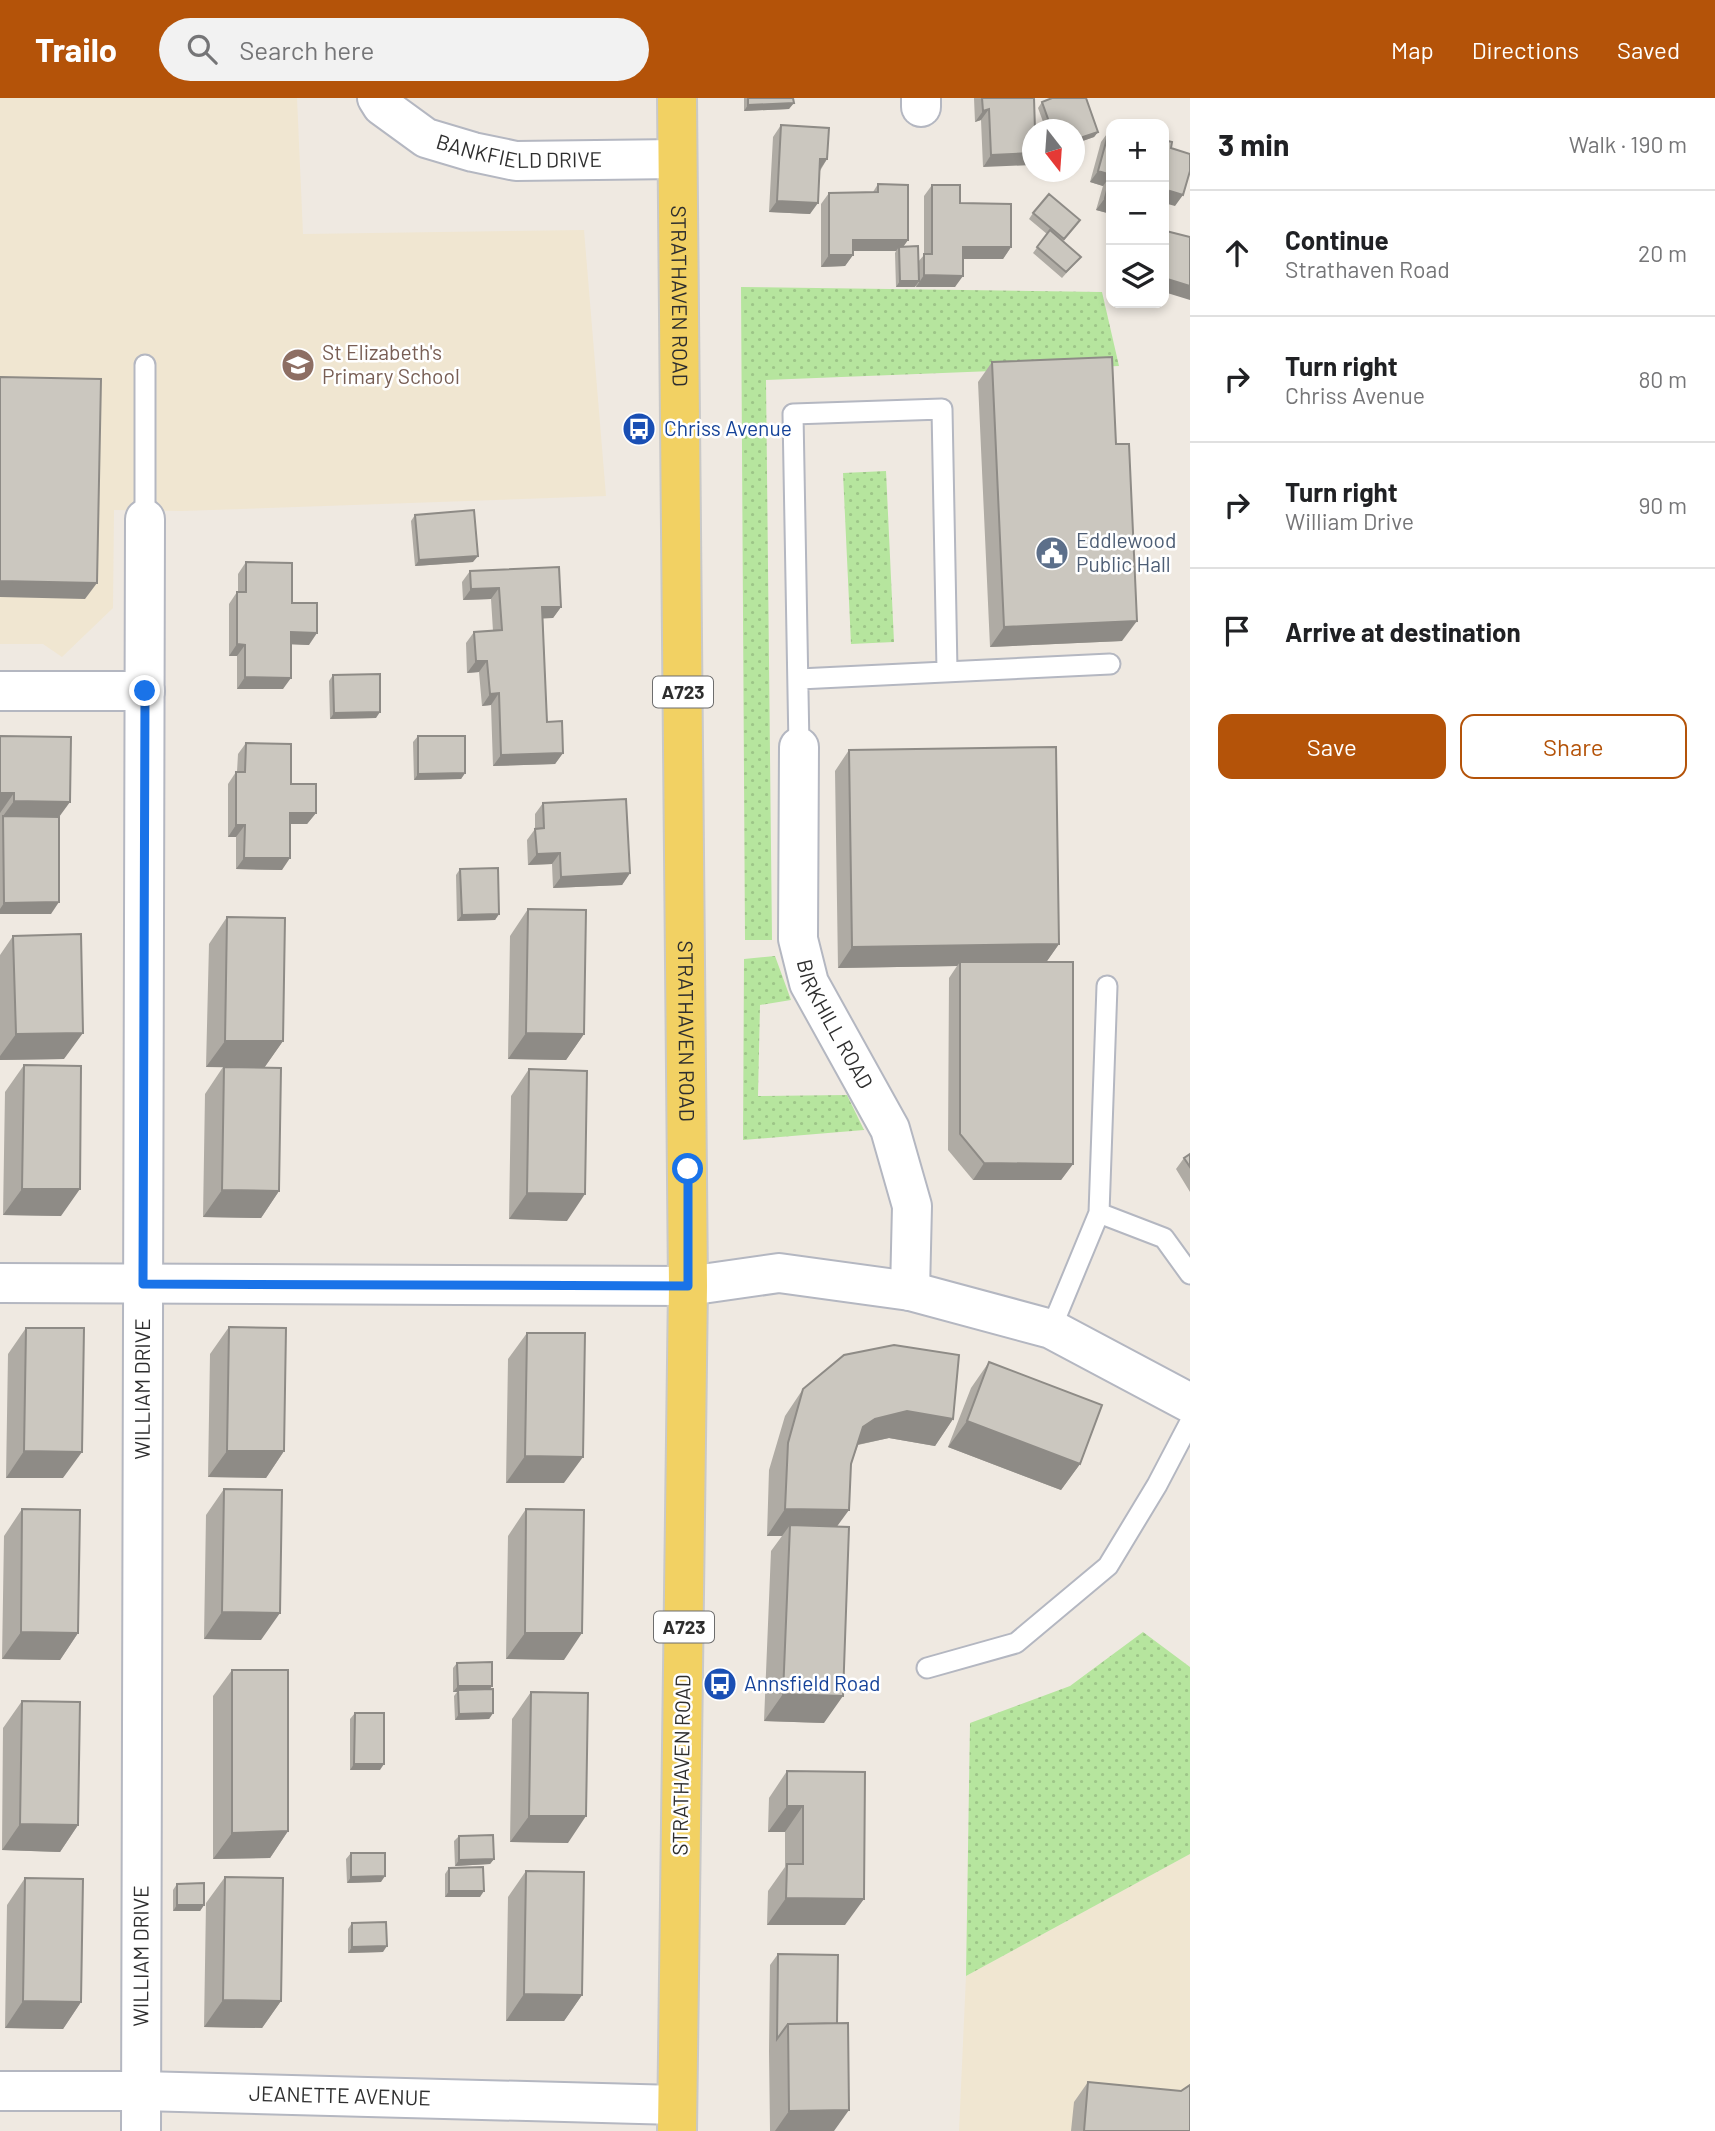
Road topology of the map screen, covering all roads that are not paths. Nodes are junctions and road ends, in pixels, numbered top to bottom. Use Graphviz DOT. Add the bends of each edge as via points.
graph roads {
  1 [pos="377,98"];
  2 [pos="677,98"];
  3 [pos="677,159"];
  4 [pos="145,365"];
  5 [pos="145,519"];
  6 [pos="1110,664"];
  7 [pos="947,670"];
  8 [pos="799,679"];
  9 [pos="0,691"];
  10 [pos="145,691"];
  11 [pos="799,747"];
  12 [pos="1107,986"];
  13 [pos="1098,1213"];
  14 [pos="1190,1274"];
  15 [pos="0,1283"];
  16 [pos="143,1284"];
  17 [pos="688,1286"];
  18 [pos="910,1291"];
  19 [pos="1051,1329"];
  20 [pos="1190,1402"];
  21 [pos="1190,1423"];
  22 [pos="927,1668"];
  23 [pos="0,2091"];
  24 [pos="141,2091"];
  25 [pos="677,2118"];
  26 [pos="141,2131"];
  1 -- 3 [label="street, BANKFIELD DRIVE" via="426,138 516,161"];
  2 -- 3 [label="main road, STRATHAVEN ROAD / A723"];
  3 -- 17 [label="main road, STRATHAVEN ROAD / A723"];
  4 -- 5 [label="lane"];
  5 -- 10 [label="street, WILLIAM DRIVE"];
  6 -- 7 [label="lane"];
  7 -- 8 [label="lane"];
  7 -- 8 [label="lane" via="942,409 793,414"];
  8 -- 11 [label="lane"];
  9 -- 10 [label="street"];
  10 -- 16 [label="street, WILLIAM DRIVE"];
  11 -- 18 [label="street, BIRKHILL ROAD" via="798,939 810,983 890,1129 912,1206"];
  12 -- 13 [label="lane"];
  13 -- 14 [label="lane" via="1164,1238"];
  13 -- 19 [label="lane"];
  15 -- 16 [label="street"];
  16 -- 17 [label="street"];
  16 -- 24 [label="street, WILLIAM DRIVE"];
  17 -- 18 [label="street" via="779,1273"];
  17 -- 25 [label="main road, STRATHAVEN ROAD / A723"];
  18 -- 19 [label="street"];
  19 -- 20 [label="street"];
  21 -- 22 [label="lane" via="1108,1566 1016,1643"];
  23 -- 24 [label="street, JEANETTE AVENUE"];
  24 -- 25 [label="street, JEANETTE AVENUE"];
  24 -- 26 [label="street, WILLIAM DRIVE"];
}
